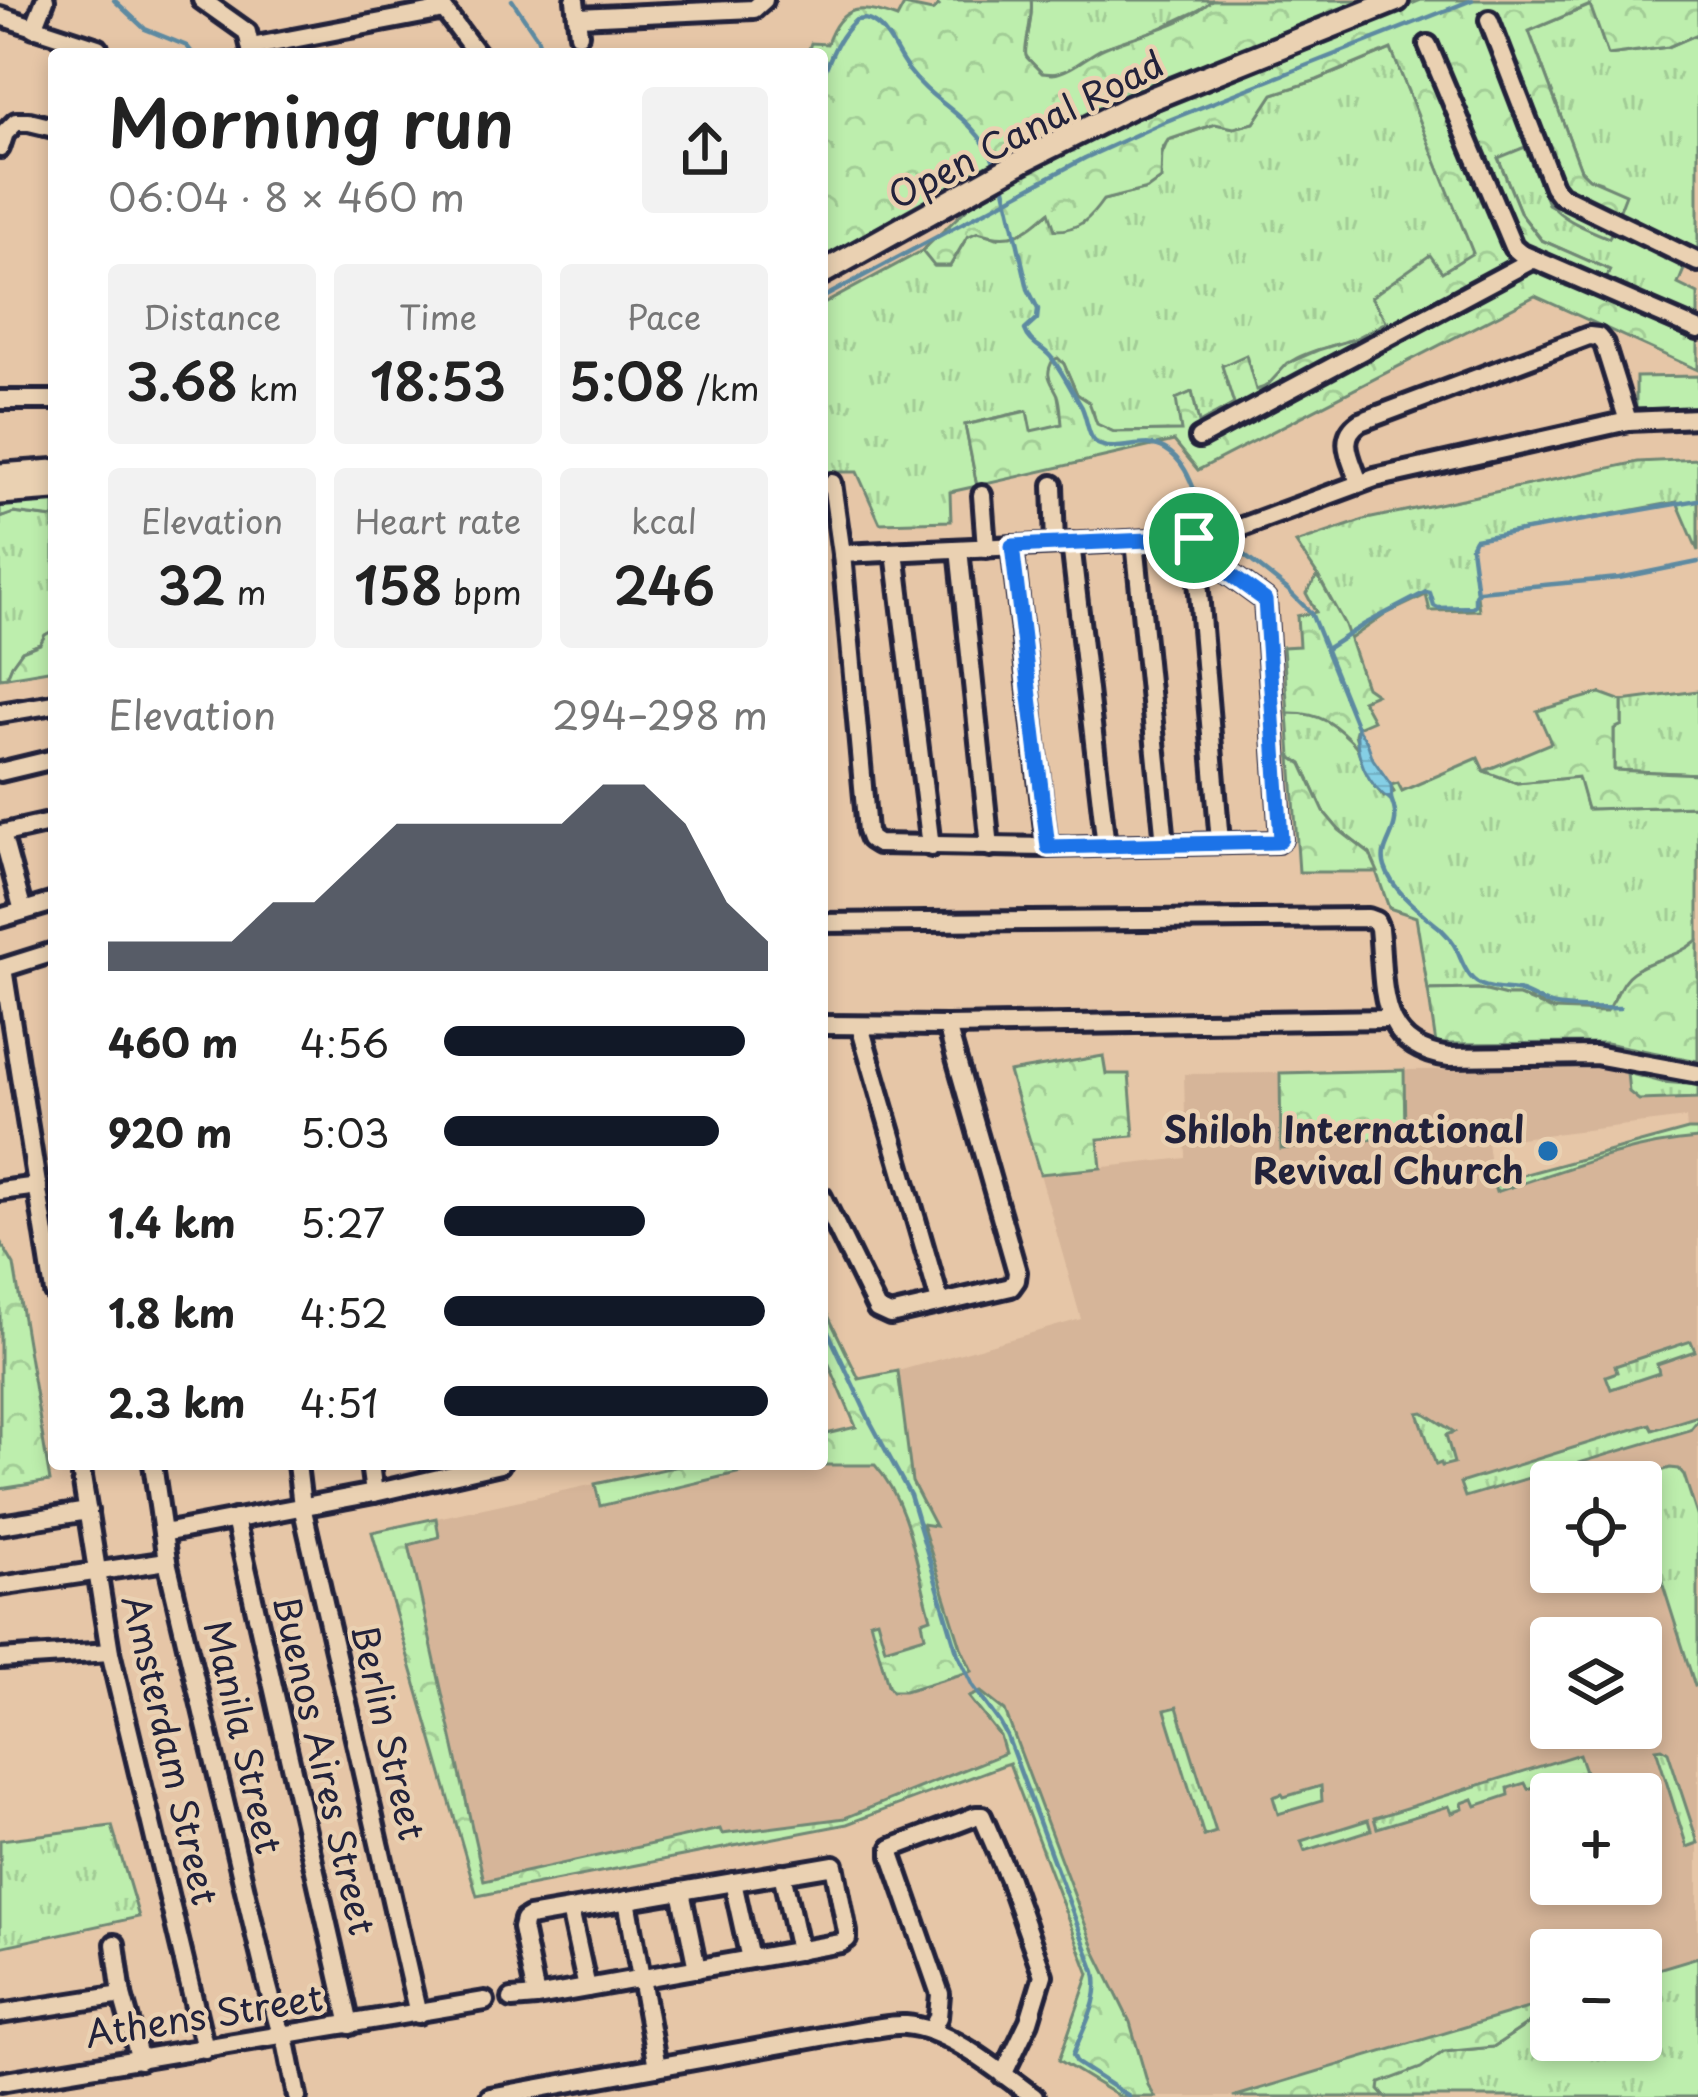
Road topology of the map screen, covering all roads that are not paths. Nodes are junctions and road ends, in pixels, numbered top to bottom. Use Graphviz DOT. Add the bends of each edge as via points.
graph roads {
  1 [pos="45,0"];
  2 [pos="202,0"];
  3 [pos="764,0"];
  4 [pos="1397,0"];
  5 [pos="440,5"];
  6 [pos="0,16"];
  7 [pos="577,17"];
  8 [pos="1489,20"];
  9 [pos="34,28"];
  10 [pos="1428,45"];
  11 [pos="89,48"];
  12 [pos="251,48"];
  13 [pos="260,48"];
  14 [pos="472,48"];
  15 [pos="48,127"];
  16 [pos="0,148"];
  17 [pos="1534,259"];
  18 [pos="1698,262"];
  19 [pos="828,270"];
  20 [pos="1698,330"];
  21 [pos="0,400"];
  22 [pos="48,400"];
  23 [pos="1698,418"];
  24 [pos="1628,421"];
  25 [pos="1199,438"];
  26 [pos="48,471"];
  27 [pos="0,475"];
  28 [pos="832,483"];
  29 [pos="1359,483"];
  30 [pos="1053,485"];
  31 [pos="48,490"];
  32 [pos="0,494"];
  33 [pos="982,495"];
  34 [pos="1135,541"];
  35 [pos="1195,543"];
  36 [pos="1063,544"];
  37 [pos="1012,546"];
  38 [pos="986,548"];
  39 [pos="959,549"];
  40 [pos="895,552"];
  41 [pos="842,554"];
  42 [pos="48,705"];
  43 [pos="0,713"];
  44 [pos="48,760"];
  45 [pos="0,772"];
  46 [pos="48,823"];
  47 [pos="1,834"];
  48 [pos="1220,842"];
  49 [pos="1165,843"];
  50 [pos="1106,845"];
  51 [pos="931,847"];
  52 [pos="990,847"];
  53 [pos="1048,847"];
  54 [pos="48,904"];
  55 [pos="23,911"];
  56 [pos="0,918"];
  57 [pos="828,923"];
  58 [pos="48,954"];
  59 [pos="2,969"];
  60 [pos="1389,1019"];
  61 [pos="828,1025"];
  62 [pos="860,1026"];
  63 [pos="947,1026"];
  64 [pos="7,1043"];
  65 [pos="1698,1074"];
  66 [pos="38,1186"];
  67 [pos="0,1191"];
  68 [pos="828,1209"];
  69 [pos="48,1252"];
  70 [pos="940,1302"];
  71 [pos="81,1470"];
  72 [pos="154,1470"];
  73 [pos="298,1470"];
  74 [pos="371,1470"];
  75 [pos="474,1470"];
  76 [pos="374,1493"];
  77 [pos="302,1506"];
  78 [pos="88,1511"];
  79 [pos="235,1520"];
  80 [pos="0,1526"];
  81 [pos="163,1533"];
  82 [pos="167,1561"];
  83 [pos="97,1570"];
  84 [pos="0,1586"];
  85 [pos="110,1652"];
  86 [pos="0,1659"];
  87 [pos="782,1874"];
  88 [pos="733,1882"];
  89 [pos="681,1891"];
  90 [pos="627,1900"];
  91 [pos="570,1910"];
  92 [pos="115,1944"];
  93 [pos="800,1951"];
  94 [pos="750,1959"];
  95 [pos="697,1969"];
  96 [pos="641,1978"];
  97 [pos="587,1988"];
  98 [pos="122,1995"];
  99 [pos="536,1997"];
  100 [pos="512,1999"];
  101 [pos="485,2001"];
  102 [pos="0,2014"];
  103 [pos="418,2014"];
  104 [pos="350,2025"];
  105 [pos="931,2031"];
  106 [pos="279,2032"];
  107 [pos="205,2049"];
  108 [pos="140,2060"];
  109 [pos="657,2067"];
  110 [pos="1003,2075"];
  111 [pos="0,2082"];
  112 [pos="285,2097"];
  113 [pos="297,2097"];
  114 [pos="490,2097"];
  115 [pos="1034,2097"];
  1 -- 9 [label="street"];
  2 -- 12 [label="street" via="247,32"];
  3 -- 7 [label="street" via="754,9"];
  4 -- 19 [label="main road, Open Canal Road" via="1130,107"];
  5 -- 13 [label="street"];
  5 -- 14 [label="street"];
  6 -- 9 [label="street"];
  8 -- 18 [label="street" via="1560,195"];
  9 -- 11 [label="street"];
  10 -- 17 [label="street" via="1508,239"];
  15 -- 16 [label="street" via="16,122"];
  17 -- 20 [label="street"];
  17 -- 25 [label="street"];
  21 -- 22 [label="street"];
  23 -- 24 [label="street"];
  24 -- 29 [label="street"];
  24 -- 29 [label="street" via="1604,344 1589,336 1354,426 1346,442"];
  26 -- 27 [label="main road"];
  28 -- 41 [label="street"];
  29 -- 35 [label="street"];
  30 -- 36 [label="street"];
  31 -- 32 [label="main road"];
  33 -- 38 [label="street"];
  34 -- 35 [label="street"];
  34 -- 36 [label="street"];
  34 -- 49 [label="street"];
  35 -- 48 [label="street"];
  35 -- 48 [label="street" via="1265,600 1282,834 1277,842"];
  36 -- 37 [label="street"];
  36 -- 50 [label="street"];
  37 -- 38 [label="street"];
  37 -- 53 [label="street"];
  38 -- 39 [label="street"];
  39 -- 40 [label="street"];
  39 -- 52 [label="street"];
  40 -- 41 [label="street"];
  40 -- 51 [label="street"];
  41 -- 51 [label="street" via="867,831 878,844"];
  42 -- 43 [label="street"];
  44 -- 45 [label="street"];
  46 -- 47 [label="street"];
  47 -- 55 [label="street"];
  48 -- 49 [label="street"];
  49 -- 50 [label="street"];
  50 -- 53 [label="street"];
  51 -- 52 [label="street"];
  52 -- 53 [label="street"];
  54 -- 55 [label="street"];
  55 -- 56 [label="street"];
  57 -- 60 [label="street" via="1368,918 1379,928"];
  58 -- 59 [label="street"];
  59 -- 64 [label="street"];
  60 -- 63 [label="street"];
  60 -- 65 [label="street" via="1406,1040 1437,1055 1595,1055"];
  61 -- 62 [label="street"];
  62 -- 63 [label="street"];
  62 -- 70 [label="street"];
  63 -- 70 [label="street" via="1017,1272 1011,1287"];
  64 -- 66 [label="street"];
  66 -- 67 [label="street"];
  66 -- 69 [label="street"];
  68 -- 70 [label="street" via="877,1309 890,1315"];
  71 -- 78 [label="street, Amsterdam Street"];
  72 -- 81 [label="street, Manila Street"];
  73 -- 77 [label="street, Berlin Street"];
  74 -- 76 [label="street"];
  75 -- 76 [label="street"];
  76 -- 77 [label="street"];
  77 -- 79 [label="street"];
  77 -- 103 [label="street, Berlin Street"];
  78 -- 80 [label="street"];
  78 -- 83 [label="street, Amsterdam Street"];
  79 -- 81 [label="street"];
  79 -- 104 [label="street, Buenos Aires Street"];
  81 -- 82 [label="street, Manila Street"];
  82 -- 83 [label="street"];
  82 -- 106 [label="street, Manila Street"];
  83 -- 84 [label="street"];
  83 -- 85 [label="street, Amsterdam Street"];
  85 -- 86 [label="street"];
  85 -- 107 [label="street, Amsterdam Street"];
  87 -- 88 [label="street"];
  87 -- 93 [label="street"];
  87 -- 93 [label="street" via="835,1868 847,1939"];
  88 -- 89 [label="street"];
  88 -- 94 [label="street"];
  89 -- 90 [label="street"];
  89 -- 95 [label="street"];
  90 -- 91 [label="street"];
  90 -- 96 [label="street"];
  91 -- 97 [label="street"];
  91 -- 99 [label="street" via="524,1921"];
  92 -- 98 [label="street"];
  93 -- 94 [label="street"];
  94 -- 95 [label="street"];
  95 -- 96 [label="street"];
  96 -- 97 [label="street"];
  96 -- 109 [label="street"];
  97 -- 99 [label="street"];
  98 -- 102 [label="street"];
  98 -- 108 [label="street"];
  99 -- 100 [label="street"];
  101 -- 103 [label="street, Athens Street"];
  103 -- 104 [label="street, Athens Street"];
  104 -- 106 [label="street, Athens Street"];
  105 -- 109 [label="street" via="866,2029"];
  105 -- 110 [label="street"];
  105 -- 110 [label="street" via="940,1994 892,1848 982,1816 1043,1975"];
  106 -- 107 [label="street, Athens Street"];
  106 -- 112 [label="street, Manila Street"];
  106 -- 113 [label="street, Manila Street"];
  107 -- 108 [label="street, Athens Street"];
  108 -- 111 [label="street, Athens Street"];
  109 -- 114 [label="street"];
  110 -- 115 [label="street"];
}
